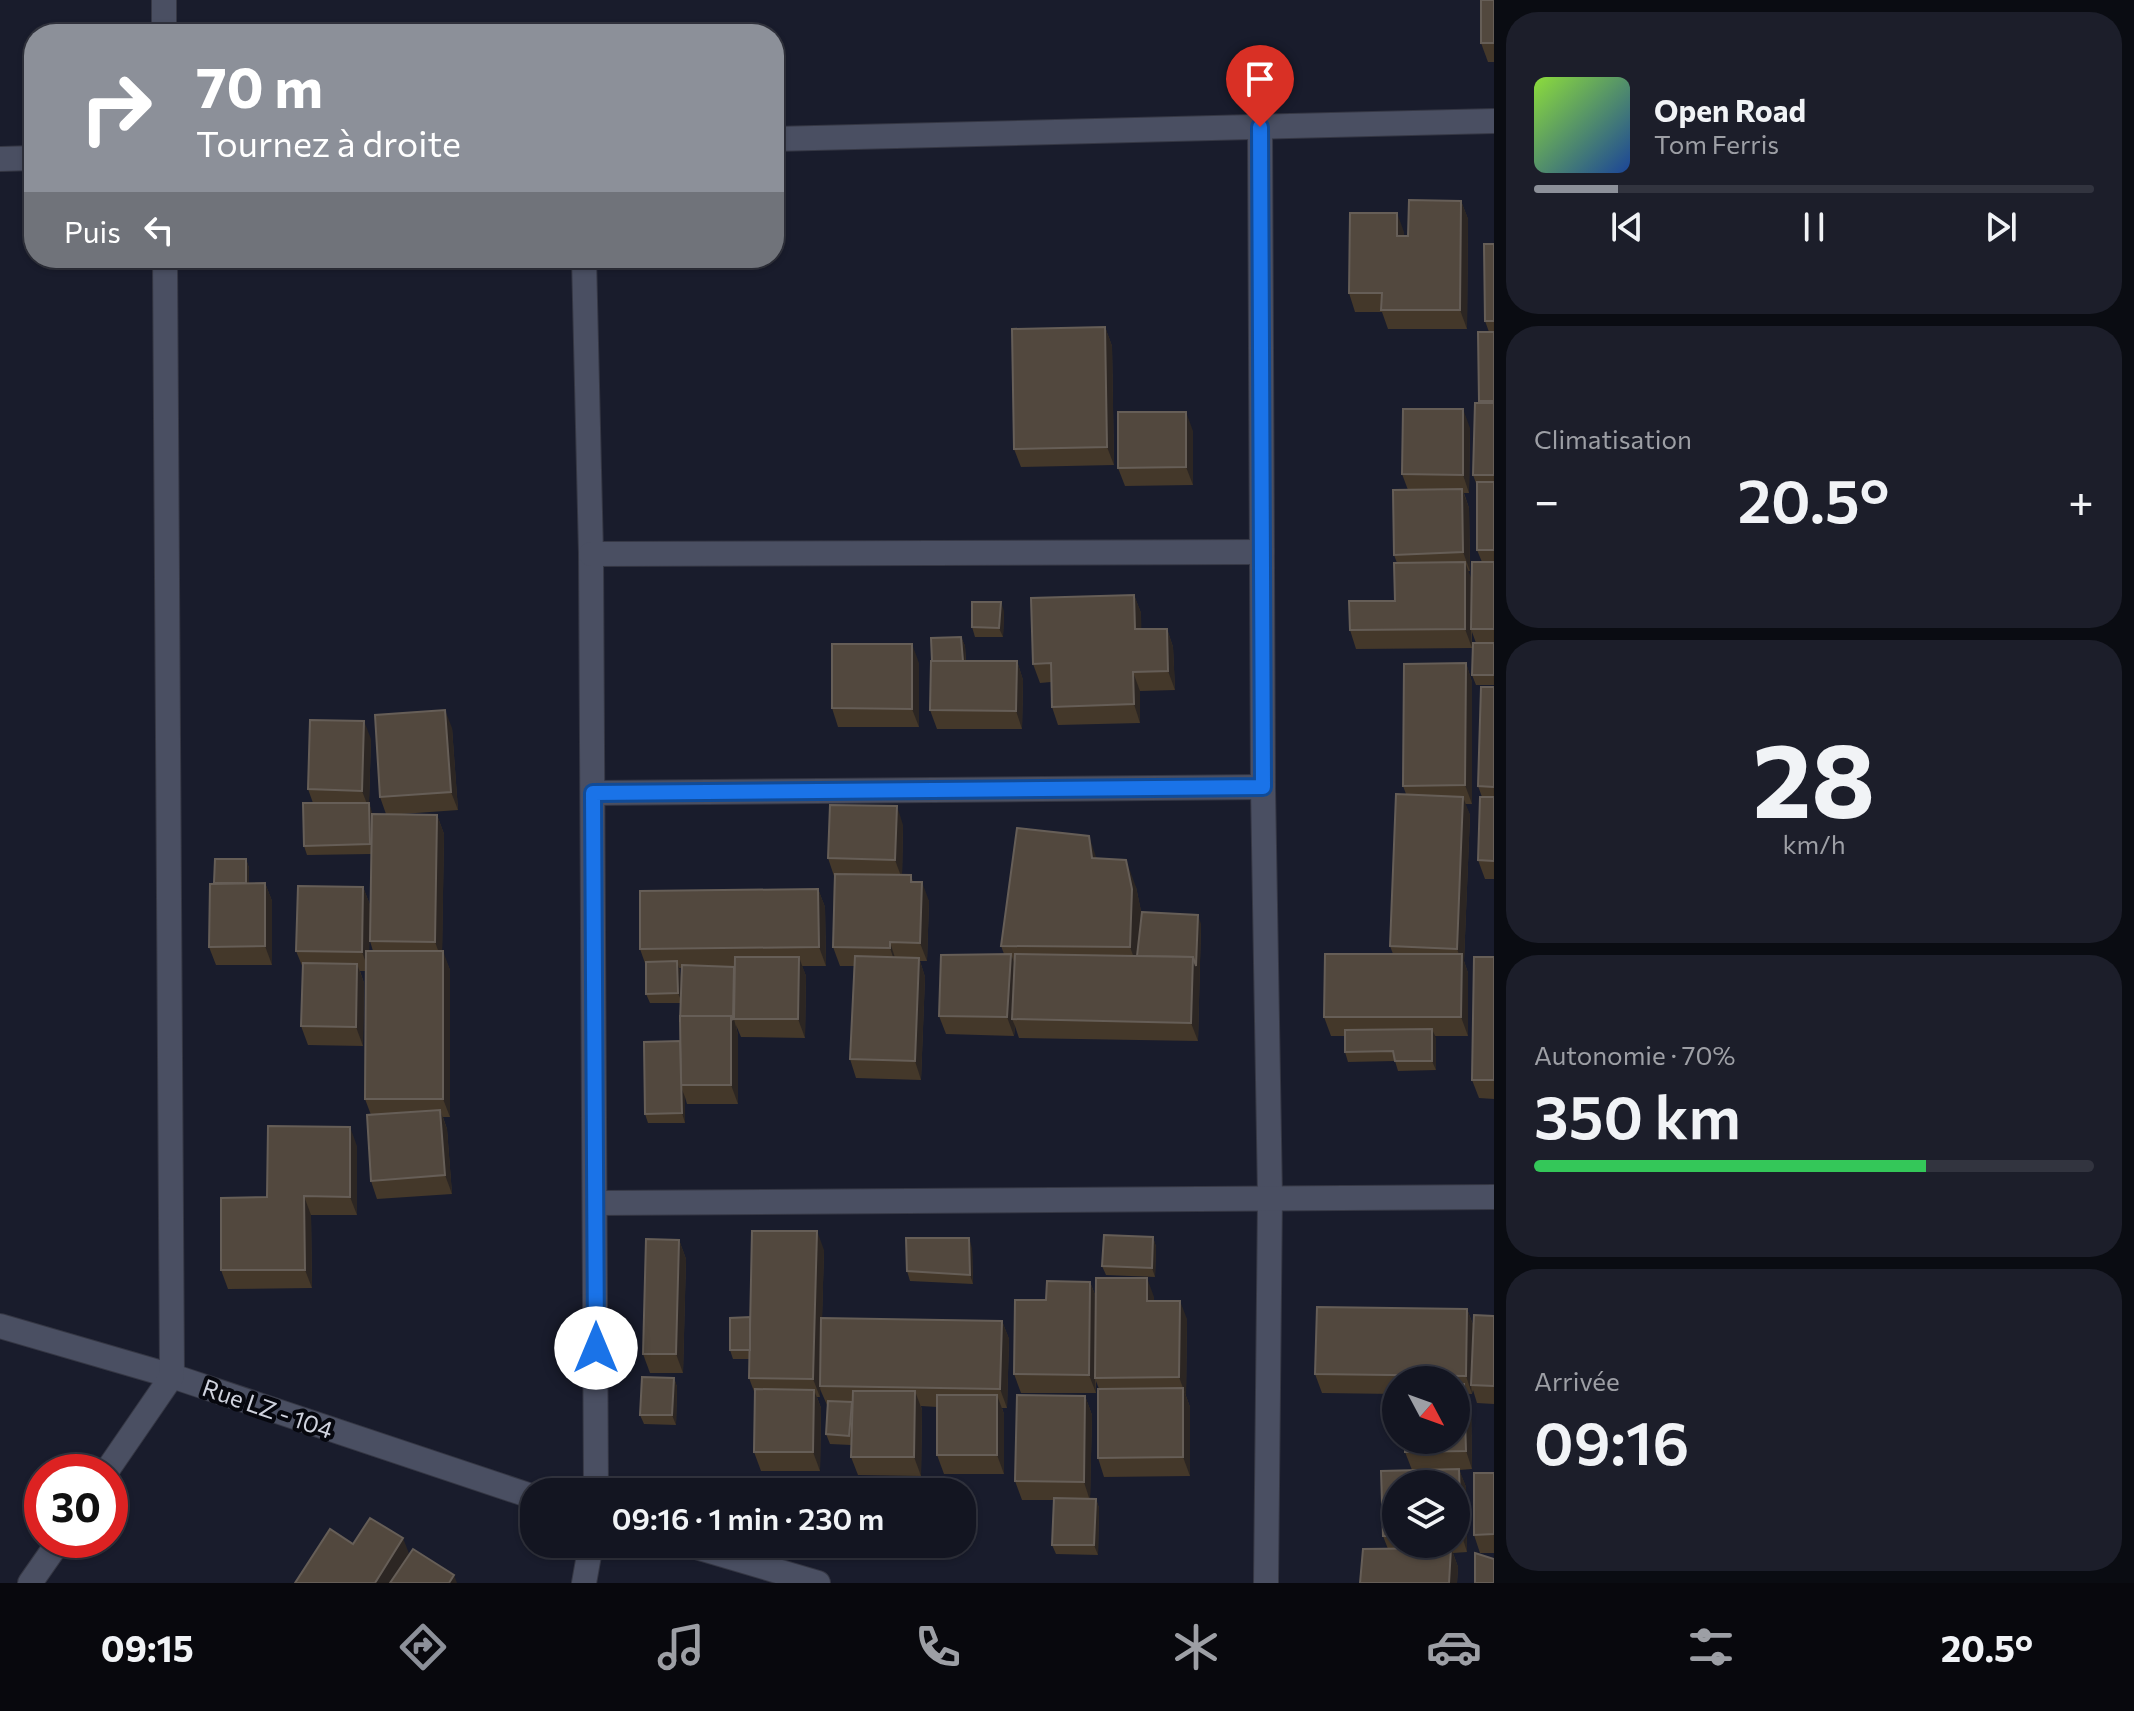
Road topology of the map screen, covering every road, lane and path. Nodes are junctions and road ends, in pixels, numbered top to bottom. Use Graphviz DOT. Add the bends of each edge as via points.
graph roads {
  1 [pos="164,0"];
  2 [pos="164,24"];
  3 [pos="1494,121"];
  4 [pos="1260,127"];
  5 [pos="784,139"];
  6 [pos="24,158"];
  7 [pos="0,159"];
  8 [pos="165,268"];
  9 [pos="584,268"];
  10 [pos="1262,552"];
  11 [pos="591,554"];
  12 [pos="1263,787"];
  13 [pos="593,793"];
  14 [pos="1270,1197"];
  15 [pos="1494,1197"];
  16 [pos="597,1203"];
  17 [pos="0,1326"];
  18 [pos="172,1376"];
  19 [pos="118,1454"];
  20 [pos="596,1478"];
  21 [pos="520,1492"];
  22 [pos="47,1558"];
  23 [pos="588,1558"];
  24 [pos="733,1558"];
  25 [pos="30,1583"];
  26 [pos="584,1583"];
  27 [pos="818,1583"];
  28 [pos="1266,1583"];
  1 -- 2 [label="street"];
  3 -- 4 [label="street"];
  4 -- 5 [label="street"];
  4 -- 10 [label="street"];
  6 -- 7 [label="street"];
  8 -- 18 [label="street"];
  9 -- 11 [label="street"];
  10 -- 11 [label="street"];
  10 -- 12 [label="street"];
  11 -- 13 [label="street"];
  12 -- 13 [label="street"];
  12 -- 14 [label="street"];
  13 -- 16 [label="street"];
  14 -- 15 [label="street"];
  14 -- 16 [label="street"];
  14 -- 28 [label="street"];
  16 -- 20 [label="street"];
  17 -- 18 [label="street, Rue LZ - 104"];
  18 -- 19 [label="street"];
  18 -- 21 [label="street, Rue LZ - 104"];
  22 -- 25 [label="street"];
  23 -- 26 [label="street"];
  24 -- 27 [label="street"];
}
